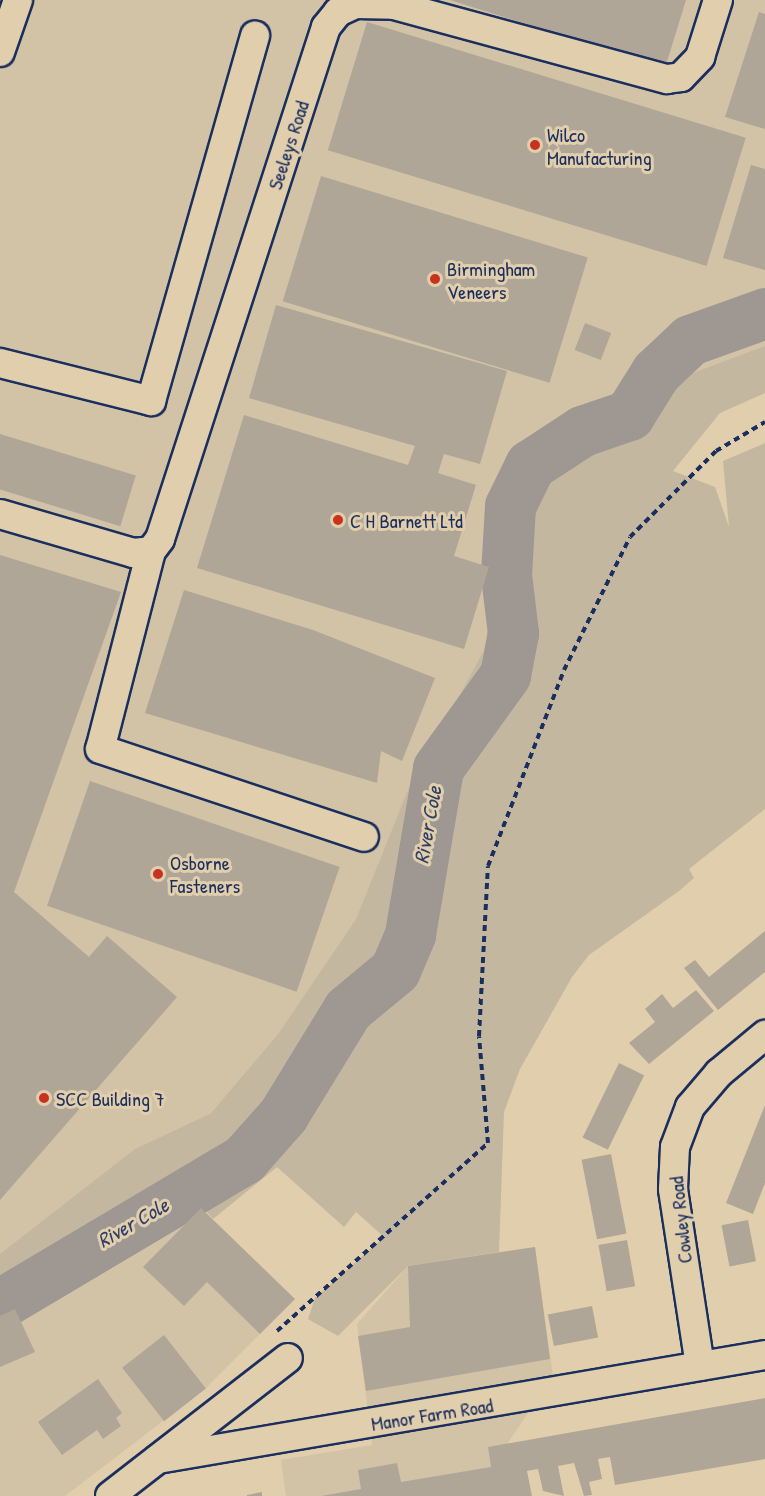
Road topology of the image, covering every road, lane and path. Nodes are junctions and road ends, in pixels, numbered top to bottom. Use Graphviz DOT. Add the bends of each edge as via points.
graph roads {
  1 [pos="18,0"];
  2 [pos="718,0"];
  3 [pos="422,6"];
  4 [pos="255,35"];
  5 [pos="0,52"];
  6 [pos="0,363"];
  7 [pos="765,422"];
  8 [pos="0,514"];
  9 [pos="151,551"];
  10 [pos="364,837"];
  11 [pos="765,1035"];
  12 [pos="277,1331"];
  13 [pos="765,1356"];
  14 [pos="288,1358"];
  15 [pos="700,1366"];
  16 [pos="158,1459"];
  17 [pos="110,1496"];
  1 -- 5 [label="street"];
  2 -- 3 [label="street, Seeleys Road" via="700,57 681,77 667,79"];
  3 -- 9 [label="street, Seeleys Road" via="355,4 338,12 326,27 160,539"];
  4 -- 6 [label="street" via="151,401"];
  7 -- 12 [label="path" via="716,451 630,537 564,670 488,866 479,1036 488,1143"];
  8 -- 9 [label="street" via="133,554"];
  9 -- 10 [label="street, Seeleys Road" via="100,749"];
  11 -- 15 [label="street, Cowley Road" via="719,1073 690,1107 675,1147 673,1189"];
  13 -- 15 [label="street, Manor Farm Road"];
  14 -- 16 [label="street"];
  15 -- 16 [label="street, Manor Farm Road"];
  16 -- 17 [label="street, Manor Farm Road"];
}
